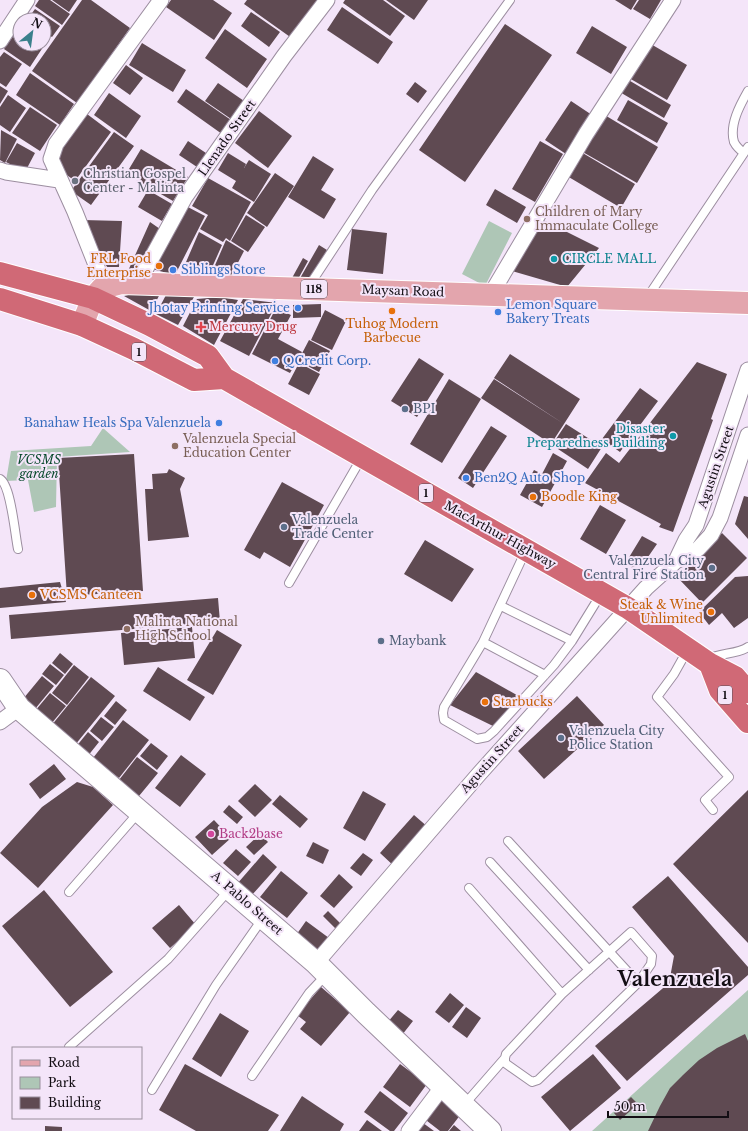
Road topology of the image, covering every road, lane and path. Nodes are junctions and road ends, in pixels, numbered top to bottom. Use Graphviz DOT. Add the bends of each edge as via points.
graph roads {
  1 [pos="27,0"];
  2 [pos="161,0"];
  3 [pos="327,0"];
  4 [pos="510,0"];
  5 [pos="673,0"];
  6 [pos="0,41"];
  7 [pos="748,91"];
  8 [pos="746,150"];
  9 [pos="0,170"];
  10 [pos="59,180"];
  11 [pos="0,273"];
  12 [pos="138,283"];
  13 [pos="308,288"];
  14 [pos="98,293"];
  15 [pos="491,294"];
  16 [pos="0,299"];
  17 [pos="646,299"];
  18 [pos="748,303"];
  19 [pos="82,325"];
  20 [pos="748,370"];
  21 [pos="224,378"];
  22 [pos="748,435"];
  23 [pos="362,457"];
  24 [pos="0,479"];
  25 [pos="18,549"];
  26 [pos="526,549"];
  27 [pos="676,561"];
  28 [pos="289,583"];
  29 [pos="602,593"];
  30 [pos="501,606"];
  31 [pos="628,608"];
  32 [pos="572,641"];
  33 [pos="483,642"];
  34 [pos="748,647"];
  35 [pos="688,648"];
  36 [pos="708,662"];
  37 [pos="545,675"];
  38 [pos="0,680"];
  39 [pos="748,692"];
  40 [pos="19,708"];
  41 [pos="0,722"];
  42 [pos="748,722"];
  43 [pos="713,810"];
  44 [pos="139,811"];
  45 [pos="508,841"];
  46 [pos="490,862"];
  47 [pos="469,888"];
  48 [pos="230,889"];
  49 [pos="69,892"];
  50 [pos="263,917"];
  51 [pos="610,952"];
  52 [pos="321,968"];
  53 [pos="589,970"];
  54 [pos="638,983"];
  55 [pos="562,994"];
  56 [pos="69,1046"];
  57 [pos="505,1058"];
  58 [pos="252,1076"];
  59 [pos="443,1086"];
  60 [pos="152,1090"];
  61 [pos="463,1106"];
  62 [pos="409,1131"];
  63 [pos="490,1131"];
  1 -- 6 [label="street"];
  2 -- 10 [label="street" via="56,144 51,159"];
  3 -- 12 [label="street, Llenado Street" via="284,56 185,197"];
  4 -- 13 [label="lane" via="372,190"];
  5 -- 15 [label="street" via="586,134"];
  7 -- 8 [label="lane" via="734,122 733,135 734,143"];
  8 -- 17 [label="lane"];
  9 -- 10 [label="street"];
  10 -- 14 [label="street" via="75,212 102,280"];
  11 -- 14 [label="highway, MacArthur Highway / 1"];
  12 -- 13 [label="main road, Maysan Road / 118"];
  12 -- 14 [label="main road, Maysan Road / 118" via="121,283"];
  13 -- 15 [label="main road, Maysan Road / 118"];
  14 -- 19 [label="main road"];
  14 -- 21 [label="highway, MacArthur Highway / 1" via="208,356"];
  15 -- 17 [label="main road, Maysan Road / 118"];
  16 -- 19 [label="highway, 1"];
  17 -- 18 [label="main road, Maysan Road / 118"];
  19 -- 21 [label="highway, 1" via="194,380"];
  20 -- 27 [label="street, Agustin Street" via="696,525"];
  21 -- 23 [label="highway, MacArthur Highway / 1"];
  22 -- 27 [label="street, Agustin Street" via="720,518 711,535 698,549"];
  23 -- 26 [label="highway, MacArthur Highway / 1"];
  23 -- 28 [label="lane"];
  24 -- 25 [label="lane" via="8,490"];
  26 -- 29 [label="highway, MacArthur Highway / 1"];
  26 -- 30 [label="lane"];
  27 -- 31 [label="street, Agustin Street"];
  29 -- 31 [label="highway, MacArthur Highway / 1"];
  29 -- 32 [label="lane"];
  30 -- 32 [label="lane"];
  30 -- 33 [label="lane"];
  31 -- 35 [label="highway, MacArthur Highway / 1"];
  31 -- 52 [label="street, Agustin Street" via="479,774"];
  32 -- 37 [label="lane"];
  33 -- 37 [label="lane"];
  33 -- 37 [label="lane" via="444,707 443,713 444,720 477,739 487,737 494,731"];
  34 -- 36 [label="lane" via="718,655"];
  35 -- 36 [label="highway, MacArthur Highway / 1"];
  35 -- 43 [label="lane" via="674,674 657,697 729,777 705,800"];
  36 -- 39 [label="highway, MacArthur Highway / 1" via="735,677"];
  36 -- 42 [label="highway, 1" via="720,690"];
  38 -- 40 [label="street, A. Pablo Street"];
  40 -- 41 [label="street"];
  40 -- 44 [label="street, A. Pablo Street"];
  44 -- 48 [label="street, A. Pablo Street"];
  44 -- 49 [label="lane"];
  45 -- 51 [label="lane"];
  46 -- 53 [label="lane"];
  47 -- 55 [label="lane"];
  48 -- 50 [label="street, A. Pablo Street"];
  48 -- 56 [label="lane" via="168,959"];
  50 -- 52 [label="street, A. Pablo Street"];
  50 -- 60 [label="lane" via="216,985"];
  51 -- 53 [label="lane"];
  51 -- 54 [label="lane"];
  51 -- 54 [label="lane" via="631,932 652,956 651,964"];
  52 -- 58 [label="lane" via="309,993"];
  52 -- 59 [label="street, A. Pablo Street"];
  53 -- 55 [label="lane"];
  54 -- 57 [label="lane" via="538,1080 532,1082 525,1078 505,1063"];
  55 -- 57 [label="lane"];
  57 -- 61 [label="lane"];
  59 -- 61 [label="street, A. Pablo Street"];
  59 -- 62 [label="street"];
  61 -- 63 [label="street, A. Pablo Street"];
}
